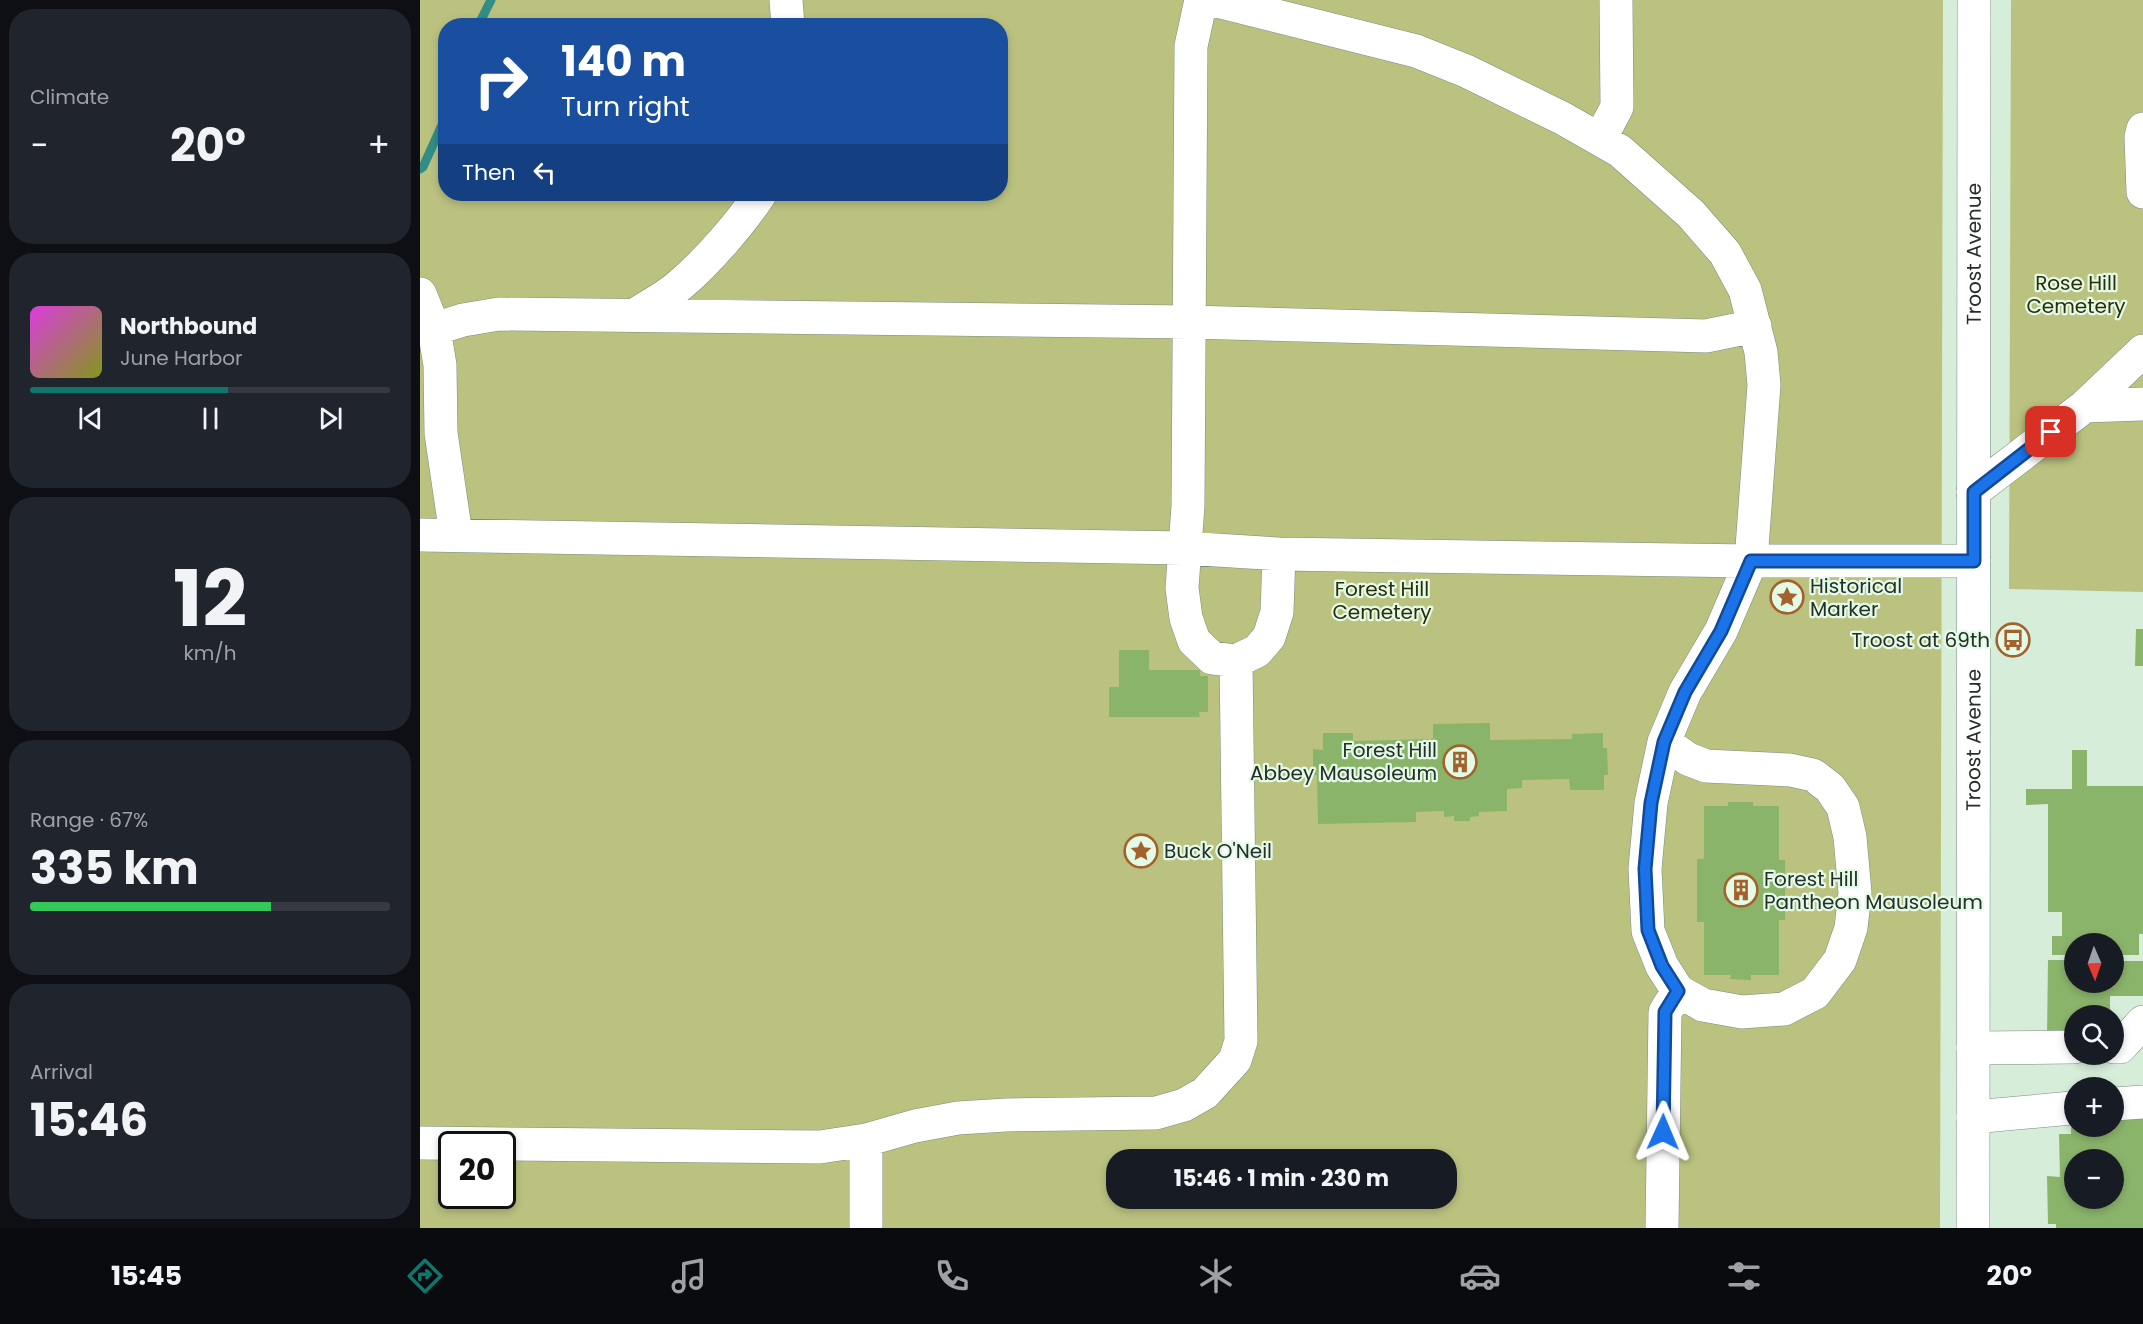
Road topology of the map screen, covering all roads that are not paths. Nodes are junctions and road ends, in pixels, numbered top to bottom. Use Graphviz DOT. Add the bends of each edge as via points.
graph roads {
  1 [pos="786,0"];
  2 [pos="1201,0"];
  3 [pos="1213,0"];
  4 [pos="1616,0"];
  5 [pos="1974,0"];
  6 [pos="787,18"];
  7 [pos="2143,129"];
  8 [pos="1600,139"];
  9 [pos="2143,192"];
  10 [pos="755,201"];
  11 [pos="420,294"];
  12 [pos="635,315"];
  13 [pos="1190,322"];
  14 [pos="1755,326"];
  15 [pos="434,329"];
  16 [pos="2143,351"];
  17 [pos="2143,404"];
  18 [pos="2085,406"];
  19 [pos="1974,492"];
  20 [pos="420,535"];
  21 [pos="456,535"];
  22 [pos="1184,548"];
  23 [pos="1279,554"];
  24 [pos="1751,561"];
  25 [pos="1974,561"];
  26 [pos="1236,661"];
  27 [pos="1664,742"];
  28 [pos="1678,991"];
  29 [pos="2143,1022"];
  30 [pos="2124,1043"];
  31 [pos="2064,1047"];
  32 [pos="1973,1048"];
  33 [pos="2143,1102"];
  34 [pos="2124,1103"];
  35 [pos="2064,1109"];
  36 [pos="1973,1117"];
  37 [pos="866,1140"];
  38 [pos="420,1143"];
  39 [pos="866,1228"];
  40 [pos="1662,1228"];
  41 [pos="1973,1228"];
  1 -- 6 [label="main road"];
  2 -- 13 [label="main road" via="1191,46"];
  3 -- 8 [label="main road" via="1416,51 1466,71"];
  4 -- 8 [label="main road" via="1617,107"];
  5 -- 19 [label="main road, Troost Avenue"];
  7 -- 9 [label="main road"];
  8 -- 14 [label="main road" via="1620,151 1691,214 1725,254 1745,290"];
  10 -- 12 [label="main road" via="681,285"];
  11 -- 15 [label="main road"];
  12 -- 13 [label="main road"];
  12 -- 15 [label="main road" via="499,314"];
  13 -- 14 [label="main road" via="1706,336"];
  13 -- 22 [label="main road"];
  14 -- 24 [label="main road" via="1764,385"];
  15 -- 21 [label="main road" via="440,365 441,433"];
  16 -- 18 [label="main road"];
  17 -- 18 [label="main road"];
  18 -- 19 [label="main road"];
  19 -- 25 [label="main road, Troost Avenue"];
  20 -- 21 [label="main road"];
  21 -- 22 [label="main road"];
  22 -- 23 [label="main road"];
  22 -- 26 [label="main road" via="1182,588 1194,641 1212,658"];
  23 -- 24 [label="main road"];
  23 -- 26 [label="main road" via="1277,612 1269,637 1257,651"];
  24 -- 25 [label="main road"];
  24 -- 27 [label="main road" via="1721,631 1685,692"];
  25 -- 32 [label="main road, Troost Avenue"];
  26 -- 37 [label="main road" via="1242,1019 1235,1060 1205,1093 1184,1105 1156,1113 958,1118"];
  27 -- 28 [label="main road" via="1651,803 1645,869 1648,930 1662,966"];
  27 -- 28 [label="main road" via="1706,766 1790,770 1813,775 1830,788 1843,807 1855,893 1851,928 1840,960 1815,993 1784,1009 1742,1012 1703,1005"];
  28 -- 40 [label="main road" via="1665,1012"];
  29 -- 30 [label="main road"];
  31 -- 32 [label="main road"];
  32 -- 36 [label="main road, Troost Avenue"];
  33 -- 34 [label="main road"];
  35 -- 36 [label="main road"];
  36 -- 41 [label="main road, Troost Avenue"];
  37 -- 38 [label="main road" via="820,1148"];
  37 -- 39 [label="main road"];
}
